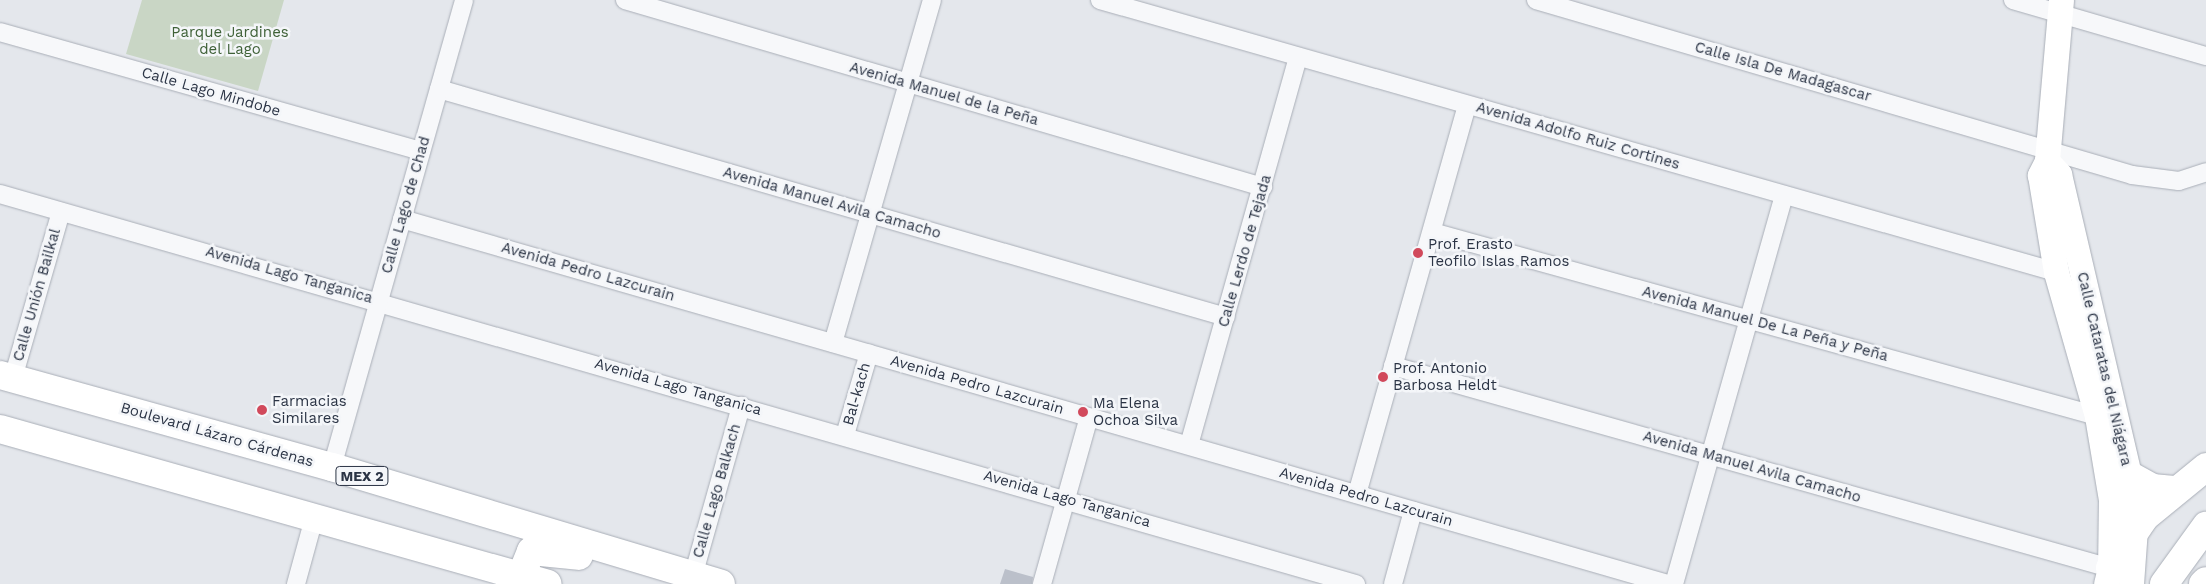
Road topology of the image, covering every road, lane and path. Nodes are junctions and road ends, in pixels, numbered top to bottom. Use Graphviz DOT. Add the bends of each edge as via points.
graph roads {
  1 [pos="464,0"];
  2 [pos="625,0"];
  3 [pos="932,0"];
  4 [pos="1100,0"];
  5 [pos="1536,0"];
  6 [pos="2013,0"];
  7 [pos="2059,6"];
  8 [pos="0,32"];
  9 [pos="2206,56"];
  10 [pos="1298,57"];
  11 [pos="908,84"];
  12 [pos="439,89"];
  13 [pos="1467,105"];
  14 [pos="421,151"];
  15 [pos="2041,151"];
  16 [pos="2206,172"];
  17 [pos="1263,187"];
  18 [pos="0,194"];
  19 [pos="1784,195"];
  20 [pos="61,212"];
  21 [pos="869,214"];
  22 [pos="402,219"];
  23 [pos="1432,232"];
  24 [pos="2056,272"];
  25 [pos="380,301"];
  26 [pos="1226,317"];
  27 [pos="1749,320"];
  28 [pos="833,343"];
  29 [pos="869,353"];
  30 [pos="1394,366"];
  31 [pos="6,376"];
  32 [pos="741,406"];
  33 [pos="2097,416"];
  34 [pos="1089,417"];
  35 [pos="0,430"];
  36 [pos="845,435"];
  37 [pos="1189,445"];
  38 [pos="1711,456"];
  39 [pos="332,467"];
  40 [pos="2206,467"];
  41 [pos="2129,475"];
  42 [pos="2174,490"];
  43 [pos="1357,494"];
  44 [pos="1066,499"];
  45 [pos="1414,511"];
  46 [pos="314,518"];
  47 [pos="2206,526"];
  48 [pos="2135,528"];
  49 [pos="2206,555"];
  50 [pos="657,565"];
  51 [pos="521,576"];
  52 [pos="693,576"];
  53 [pos="2116,579"];
  54 [pos="2206,580"];
  55 [pos="296,584"];
  56 [pos="548,584"];
  57 [pos="721,584"];
  58 [pos="1042,584"];
  59 [pos="1356,584"];
  60 [pos="1393,584"];
  61 [pos="1667,584"];
  62 [pos="1674,584"];
  63 [pos="2164,584"];
  64 [pos="2185,584"];
  65 [pos="2203,584"];
  1 -- 12 [label="street, Calle Lago de Chad"];
  2 -- 11 [label="street, Avenida Manuel de la Peña"];
  3 -- 11 [label="street"];
  4 -- 10 [label="street, Avenida Adolfo Ruiz Cortines"];
  5 -- 15 [label="street, Calle Isla De Madagascar"];
  6 -- 7 [label="street"];
  7 -- 9 [label="street"];
  7 -- 15 [label="main road, Calle Cataratas del Niágara"];
  8 -- 14 [label="street, Calle Lago Mindobe"];
  10 -- 13 [label="street, Avenida Adolfo Ruiz Cortines"];
  10 -- 17 [label="street, Calle Lerdo de Tejada"];
  11 -- 17 [label="street, Avenida Manuel de la Peña"];
  11 -- 21 [label="street"];
  12 -- 14 [label="street, Calle Lago de Chad"];
  12 -- 21 [label="street, Avenida Manuel Avila Camacho"];
  13 -- 19 [label="street, Avenida Adolfo Ruiz Cortines"];
  13 -- 23 [label="street"];
  14 -- 22 [label="street, Calle Lago de Chad"];
  15 -- 16 [label="street, Calle Isla De Madagascar" via="2160,180 2179,181"];
  15 -- 24 [label="main road, Calle Cataratas del Niágara" via="2040,175"];
  15 -- 41 [label="main road, Calle Cataratas del Niágara" via="2059,174"];
  17 -- 26 [label="street, Calle Lerdo de Tejada"];
  18 -- 20 [label="street, Avenida Lago Tanganica"];
  19 -- 24 [label="street, Avenida Adolfo Ruiz Cortines"];
  19 -- 27 [label="street"];
  20 -- 25 [label="street, Avenida Lago Tanganica"];
  20 -- 31 [label="street, Calle Unión Bailkal"];
  21 -- 26 [label="street, Avenida Manuel Avila Camacho"];
  21 -- 28 [label="street"];
  22 -- 25 [label="street, Calle Lago de Chad"];
  22 -- 28 [label="street, Avenida Pedro Lazcurain"];
  23 -- 27 [label="street, Avenida Manuel De La Peña y Peña"];
  23 -- 30 [label="street"];
  24 -- 33 [label="main road, Calle Cataratas del Niágara"];
  25 -- 32 [label="street, Avenida Lago Tanganica"];
  25 -- 39 [label="street, Calle Lago de Chad"];
  26 -- 37 [label="street, Calle Lerdo de Tejada"];
  27 -- 33 [label="street, Avenida Manuel De La Peña y Peña"];
  27 -- 38 [label="street"];
  28 -- 29 [label="street, Avenida Pedro Lazcurain"];
  29 -- 34 [label="street, Avenida Pedro Lazcurain"];
  29 -- 36 [label="street, Bal-kach"];
  30 -- 38 [label="street, Avenida Manuel Avila Camacho"];
  30 -- 43 [label="street"];
  31 -- 39 [label="main road, Boulevard Lázaro Cárdenas / MEX 2"];
  32 -- 36 [label="street, Avenida Lago Tanganica"];
  32 -- 52 [label="street, Calle Lago Balkach"];
  33 -- 53 [label="main road, Calle Cataratas del Niágara" via="2110,500"];
  34 -- 37 [label="street, Avenida Pedro Lazcurain"];
  34 -- 44 [label="street"];
  35 -- 46 [label="main road"];
  36 -- 44 [label="street, Avenida Lago Tanganica"];
  37 -- 43 [label="street, Avenida Pedro Lazcurain"];
  38 -- 53 [label="street, Avenida Manuel Avila Camacho"];
  38 -- 62 [label="street"];
  39 -- 50 [label="main road, Boulevard Lázaro Cárdenas / MEX 2"];
  40 -- 42 [label="main road"];
  41 -- 42 [label="main road" via="2152,488"];
  41 -- 48 [label="main road, Calle Cataratas del Niágara"];
  42 -- 48 [label="main road"];
  43 -- 45 [label="street, Avenida Pedro Lazcurain"];
  44 -- 58 [label="street"];
  44 -- 59 [label="street, Avenida Lago Tanganica"];
  45 -- 60 [label="street"];
  45 -- 61 [label="street, Avenida Pedro Lazcurain"];
  46 -- 51 [label="main road"];
  46 -- 55 [label="street"];
  47 -- 63 [label="main road"];
  48 -- 53 [label="main road"];
  49 -- 64 [label="main road"];
  50 -- 51 [label="main road" via="633,566 536,550 528,554"];
  50 -- 52 [label="main road, Boulevard Lázaro Cárdenas / MEX 2"];
  51 -- 56 [label="main road"];
  52 -- 57 [label="main road, Boulevard Lázaro Cárdenas / MEX 2"];
  54 -- 65 [label="main road"];
}
